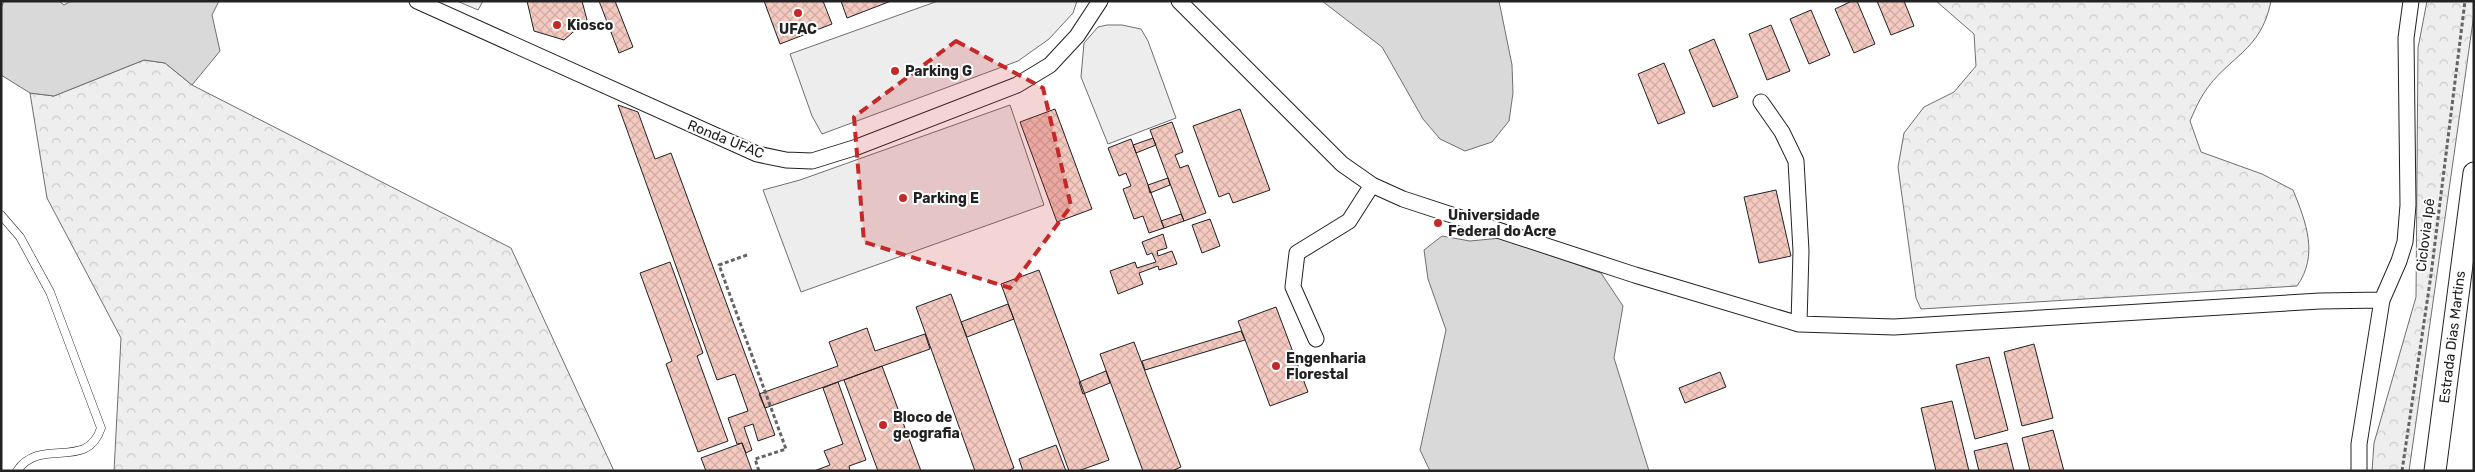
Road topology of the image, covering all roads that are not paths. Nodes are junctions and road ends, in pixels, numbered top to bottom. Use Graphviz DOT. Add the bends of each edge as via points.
graph roads {
  1 [pos="417,1"];
  2 [pos="1100,1"];
  3 [pos="1179,1"];
  4 [pos="2411,1"];
  5 [pos="1761,102"];
  6 [pos="2474,173"];
  7 [pos="1372,185"];
  8 [pos="1,215"];
  9 [pos="2382,300"];
  10 [pos="1799,324"];
  11 [pos="1316,339"];
  12 [pos="17,471"];
  13 [pos="2358,471"];
  14 [pos="2435,471"];
  1 -- 2 [label="street, Ronda UFAC" via="757,154 786,160 812,160 857,147 1017,85 1050,65 1077,36"];
  3 -- 7 [label="street" via="1342,164"];
  4 -- 9 [label="street" via="2406,38 2408,205 2399,261"];
  5 -- 10 [label="street" via="1782,132 1796,161 1801,251"];
  6 -- 14 [label="street, Estrada Dias Martins"];
  7 -- 10 [label="street" via="1402,199 1626,272"];
  7 -- 11 [label="street" via="1349,220 1297,253 1293,287"];
  8 -- 12 [label="lane" via="20,238 50,292 101,428 97,441 87,451 75,456 32,457"];
  9 -- 10 [label="street" via="2310,301 1894,327"];
  9 -- 13 [label="street" via="2359,444"];
}
